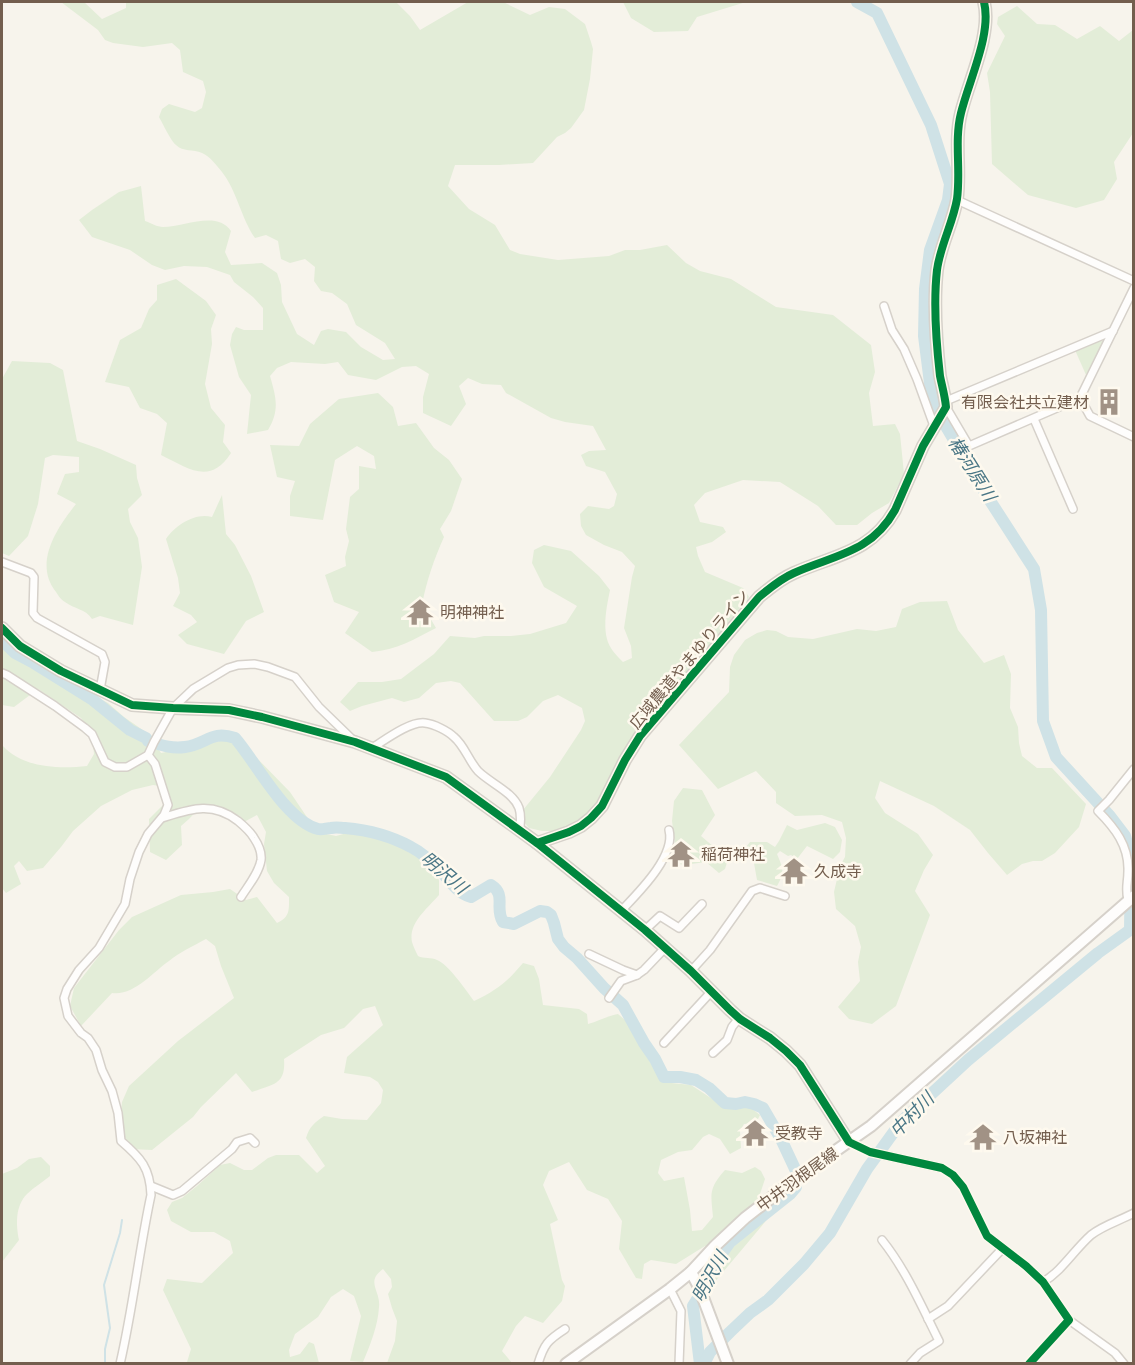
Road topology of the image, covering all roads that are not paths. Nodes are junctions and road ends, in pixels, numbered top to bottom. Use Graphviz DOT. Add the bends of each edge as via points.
graph roads {
  1 [pos="984,2"];
  2 [pos="957,200"];
  3 [pos="1134,281"];
  4 [pos="1134,288"];
  5 [pos="884,306"];
  6 [pos="1113,331"];
  7 [pos="1080,398"];
  8 [pos="946,404"];
  9 [pos="1034,419"];
  10 [pos="936,424"];
  11 [pos="1134,436"];
  12 [pos="1073,509"];
  13 [pos="2,562"];
  14 [pos="2,628"];
  15 [pos="2,673"];
  16 [pos="100,690"];
  17 [pos="173,708"];
  18 [pos="355,742"];
  19 [pos="372,748"];
  20 [pos="148,755"];
  21 [pos="1134,769"];
  22 [pos="162,818"];
  23 [pos="669,830"];
  24 [pos="519,831"];
  25 [pos="537,843"];
  26 [pos="785,896"];
  27 [pos="241,897"];
  28 [pos="1131,898"];
  29 [pos="702,904"];
  30 [pos="621,911"];
  31 [pos="645,930"];
  32 [pos="664,948"];
  33 [pos="589,954"];
  34 [pos="691,971"];
  35 [pos="637,975"];
  36 [pos="711,992"];
  37 [pos="609,998"];
  38 [pos="739,1018"];
  39 [pos="664,1043"];
  40 [pos="713,1053"];
  41 [pos="849,1142"];
  42 [pos="255,1143"];
  43 [pos="151,1186"];
  44 [pos="1134,1213"];
  45 [pos="882,1240"];
  46 [pos="1003,1248"];
  47 [pos="692,1272"];
  48 [pos="1043,1282"];
  49 [pos="670,1289"];
  50 [pos="928,1319"];
  51 [pos="1069,1320"];
  52 [pos="565,1329"];
  53 [pos="120,1364"];
  54 [pos="538,1364"];
  55 [pos="566,1364"];
  56 [pos="678,1364"];
  57 [pos="728,1364"];
  58 [pos="910,1364"];
  59 [pos="1029,1364"];
  60 [pos="1124,1364"];
  1 -- 2 [label="street" via="984,34 958,126"];
  2 -- 3 [label="street"];
  2 -- 8 [label="street" via="936,287 937,349"];
  4 -- 6 [label="street"];
  5 -- 10 [label="street"];
  6 -- 7 [label="street"];
  6 -- 8 [label="street"];
  7 -- 9 [label="street"];
  7 -- 11 [label="street" via="1090,416"];
  8 -- 9 [label="street" via="969,446"];
  8 -- 10 [label="street, 広域農道やまゆりライン"];
  9 -- 12 [label="street"];
  10 -- 25 [label="street, 広域農道やまゆりライン" via="895,510 879,532 853,549 783,578 759,597 640,736 602,806 582,826"];
  13 -- 16 [label="street" via="34,577 33,613 37,618 102,654 105,662"];
  14 -- 16 [label="street" via="21,646"];
  15 -- 20 [label="street" via="92,734 105,762 128,767"];
  16 -- 17 [label="street" via="132,705"];
  17 -- 18 [label="street" via="229,710"];
  17 -- 18 [label="street" via="218,673 254,664 295,676 319,707"];
  17 -- 20 [label="street"];
  18 -- 19 [label="street"];
  19 -- 24 [label="street" via="446,777"];
  19 -- 24 [label="street" via="422,722 454,736 479,772 512,797 519,808"];
  20 -- 22 [label="street" via="155,764 168,805"];
  21 -- 28 [label="street" via="1098,811 1125,848 1126,891"];
  22 -- 27 [label="street" via="212,808 225,812 248,829 261,858"];
  22 -- 43 [label="street" via="148,834 140,852 125,904 64,998 68,1016 96,1050 112,1091 121,1141 147,1168"];
  23 -- 30 [label="street" via="665,857"];
  24 -- 25 [label="street"];
  25 -- 30 [label="street"];
  26 -- 34 [label="street" via="760,888 752,891"];
  28 -- 41 [label="street, 中井羽根尾線"];
  29 -- 31 [label="street" via="679,928 660,915"];
  30 -- 31 [label="street"];
  31 -- 32 [label="street"];
  32 -- 34 [label="street"];
  32 -- 35 [label="street"];
  33 -- 35 [label="street"];
  34 -- 36 [label="street"];
  35 -- 37 [label="street" via="621,981"];
  36 -- 38 [label="street"];
  36 -- 39 [label="street"];
  38 -- 40 [label="street" via="727,1040"];
  38 -- 41 [label="street" via="770,1038 800,1065"];
  41 -- 46 [label="street" via="870,1152 942,1168 953,1175 987,1236"];
  41 -- 47 [label="street, 中井羽根尾線" via="745,1218"];
  42 -- 43 [label="street" via="250,1138 237,1142 182,1191 173,1194"];
  43 -- 53 [label="street"];
  44 -- 48 [label="street" via="1098,1230"];
  45 -- 50 [label="street"];
  46 -- 48 [label="street"];
  46 -- 50 [label="street" via="948,1306"];
  47 -- 49 [label="street, 中井羽根尾線"];
  47 -- 57 [label="street"];
  48 -- 51 [label="street"];
  49 -- 55 [label="street, 中井羽根尾線"];
  49 -- 56 [label="street" via="681,1311"];
  50 -- 58 [label="street" via="939,1341"];
  51 -- 59 [label="street"];
  51 -- 60 [label="street"];
  52 -- 54 [label="street" via="550,1338"];
}
